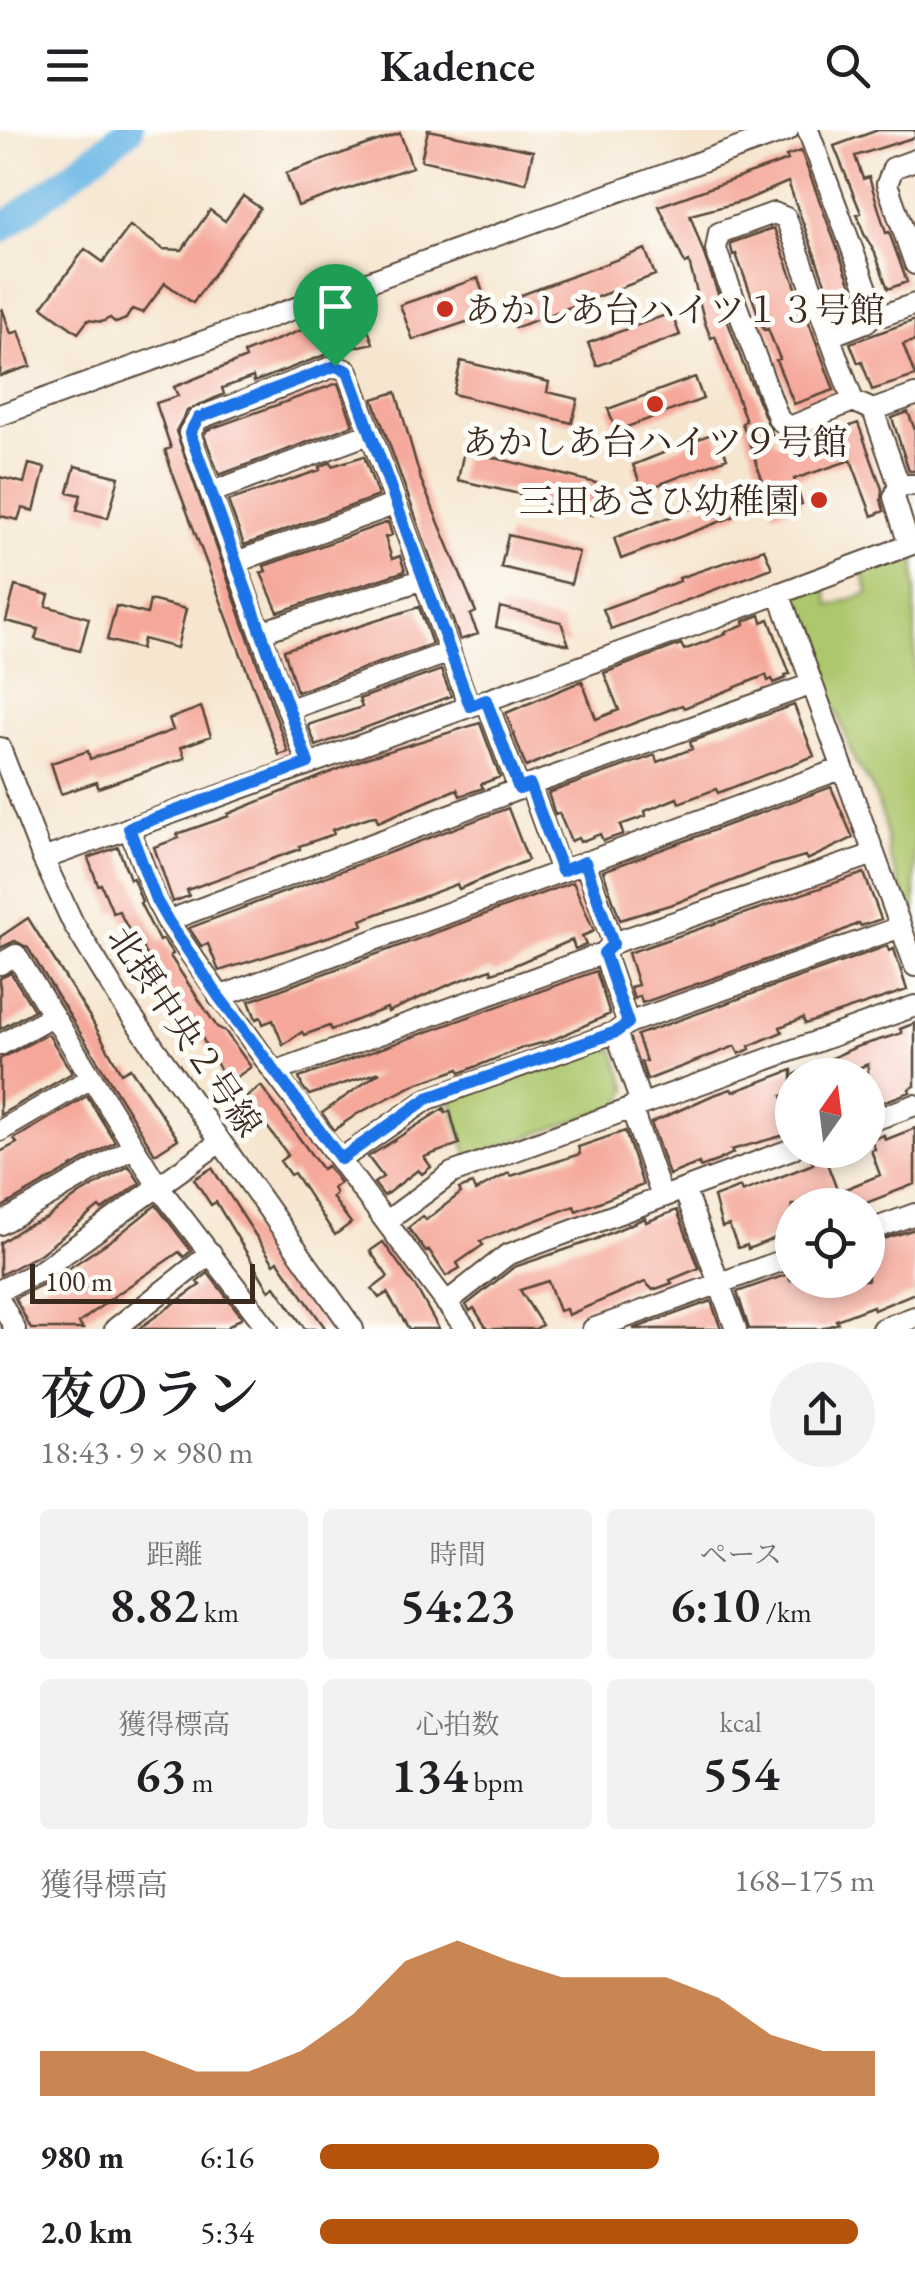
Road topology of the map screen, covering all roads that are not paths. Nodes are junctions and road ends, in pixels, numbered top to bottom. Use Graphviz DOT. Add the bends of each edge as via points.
graph roads {
  1 [pos="788,130"];
  2 [pos="808,130"];
  3 [pos="915,160"];
  4 [pos="913,252"];
  5 [pos="915,304"];
  6 [pos="876,313"];
  7 [pos="830,336"];
  8 [pos="915,395"];
  9 [pos="853,401"];
  10 [pos="873,410"];
  11 [pos="0,416"];
  12 [pos="371,433"];
  13 [pos="907,485"];
  14 [pos="212,492"];
  15 [pos="396,504"];
  16 [pos="912,544"];
  17 [pos="236,562"];
  18 [pos="424,578"];
  19 [pos="779,593"];
  20 [pos="261,632"];
  21 [pos="450,652"];
  22 [pos="812,684"];
  23 [pos="478,703"];
  24 [pos="290,710"];
  25 [pos="0,748"];
  26 [pos="308,763"];
  27 [pos="842,768"];
  28 [pos="525,787"];
  29 [pos="129,828"];
  30 [pos="874,854"];
  31 [pos="43,859"];
  32 [pos="585,862"];
  33 [pos="562,871"];
  34 [pos="168,921"];
  35 [pos="901,928"];
  36 [pos="608,948"];
  37 [pos="0,964"];
  38 [pos="915,966"];
  39 [pos="219,997"];
  40 [pos="915,1006"];
  41 [pos="53,1016"];
  42 [pos="622,1028"];
  43 [pos="0,1045"];
  44 [pos="274,1072"];
  45 [pos="92,1078"];
  46 [pos="636,1105"];
  47 [pos="915,1105"];
  48 [pos="885,1116"];
  49 [pos="0,1132"];
  50 [pos="220,1142"];
  51 [pos="134,1147"];
  52 [pos="775,1155"];
  53 [pos="341,1159"];
  54 [pos="158,1186"];
  55 [pos="684,1189"];
  56 [pos="662,1197"];
  57 [pos="915,1214"];
  58 [pos="387,1221"];
  59 [pos="0,1224"];
  60 [pos="885,1225"];
  61 [pos="211,1253"];
  62 [pos="775,1263"];
  63 [pos="718,1284"];
  64 [pos="0,1290"];
  65 [pos="0,1300"];
  66 [pos="446,1303"];
  67 [pos="915,1317"];
  68 [pos="15,1329"];
  69 [pos="115,1329"];
  70 [pos="268,1329"];
  71 [pos="353,1329"];
  72 [pos="466,1329"];
  73 [pos="593,1329"];
  74 [pos="736,1329"];
  75 [pos="882,1329"];
  1 -- 11 [label="street"];
  2 -- 6 [label="street"];
  3 -- 4 [label="street" via="893,168 886,184"];
  5 -- 6 [label="street"];
  6 -- 7 [label="street"];
  7 -- 9 [label="street"];
  7 -- 9 [label="street" via="786,218 774,213 720,233 716,250 779,420 790,428"];
  8 -- 10 [label="street"];
  9 -- 10 [label="street"];
  10 -- 13 [label="street"];
  12 -- 14 [label="street"];
  12 -- 14 [label="street" via="348,371 335,366 198,418 190,433"];
  12 -- 15 [label="street"];
  13 -- 16 [label="street" via="894,497"];
  14 -- 17 [label="street"];
  15 -- 17 [label="street"];
  15 -- 18 [label="street"];
  16 -- 19 [label="street"];
  17 -- 20 [label="street"];
  18 -- 20 [label="street"];
  18 -- 21 [label="street"];
  19 -- 22 [label="street"];
  19 -- 23 [label="street"];
  20 -- 24 [label="street"];
  21 -- 23 [label="street"];
  21 -- 24 [label="street"];
  22 -- 27 [label="street"];
  22 -- 28 [label="street"];
  23 -- 26 [label="street"];
  23 -- 28 [label="street"];
  24 -- 26 [label="street"];
  25 -- 31 [label="street, 北摂中央２号線"];
  26 -- 29 [label="street"];
  27 -- 30 [label="street"];
  27 -- 32 [label="street"];
  28 -- 33 [label="street"];
  28 -- 34 [label="street"];
  29 -- 31 [label="street"];
  29 -- 34 [label="street"];
  30 -- 35 [label="street"];
  30 -- 36 [label="street"];
  31 -- 50 [label="street, 北摂中央２号線" via="119,998"];
  32 -- 33 [label="street"];
  32 -- 36 [label="street"];
  33 -- 39 [label="street"];
  34 -- 39 [label="street"];
  35 -- 38 [label="street"];
  35 -- 42 [label="street"];
  36 -- 42 [label="street"];
  36 -- 44 [label="street"];
  37 -- 41 [label="street" via="16,955"];
  39 -- 44 [label="street"];
  40 -- 46 [label="street"];
  41 -- 43 [label="street"];
  41 -- 45 [label="street"];
  42 -- 46 [label="street"];
  42 -- 53 [label="street" via="428,1098"];
  44 -- 53 [label="street"];
  45 -- 49 [label="street"];
  45 -- 51 [label="street"];
  46 -- 56 [label="street"];
  46 -- 58 [label="street" via="452,1173"];
  47 -- 48 [label="street"];
  50 -- 54 [label="street"];
  50 -- 71 [label="street, 北摂中央２号線"];
  51 -- 54 [label="street"];
  51 -- 59 [label="street"];
  52 -- 55 [label="street"];
  53 -- 58 [label="street"];
  54 -- 61 [label="street"];
  54 -- 64 [label="street" via="42,1270"];
  55 -- 56 [label="street"];
  55 -- 63 [label="street"];
  56 -- 66 [label="street" via="508,1255"];
  57 -- 60 [label="street"];
  58 -- 66 [label="street"];
  61 -- 69 [label="street"];
  61 -- 70 [label="street"];
  62 -- 63 [label="street"];
  63 -- 73 [label="street"];
  63 -- 74 [label="street"];
  65 -- 68 [label="street"];
  66 -- 72 [label="street"];
  67 -- 75 [label="street"];
}
